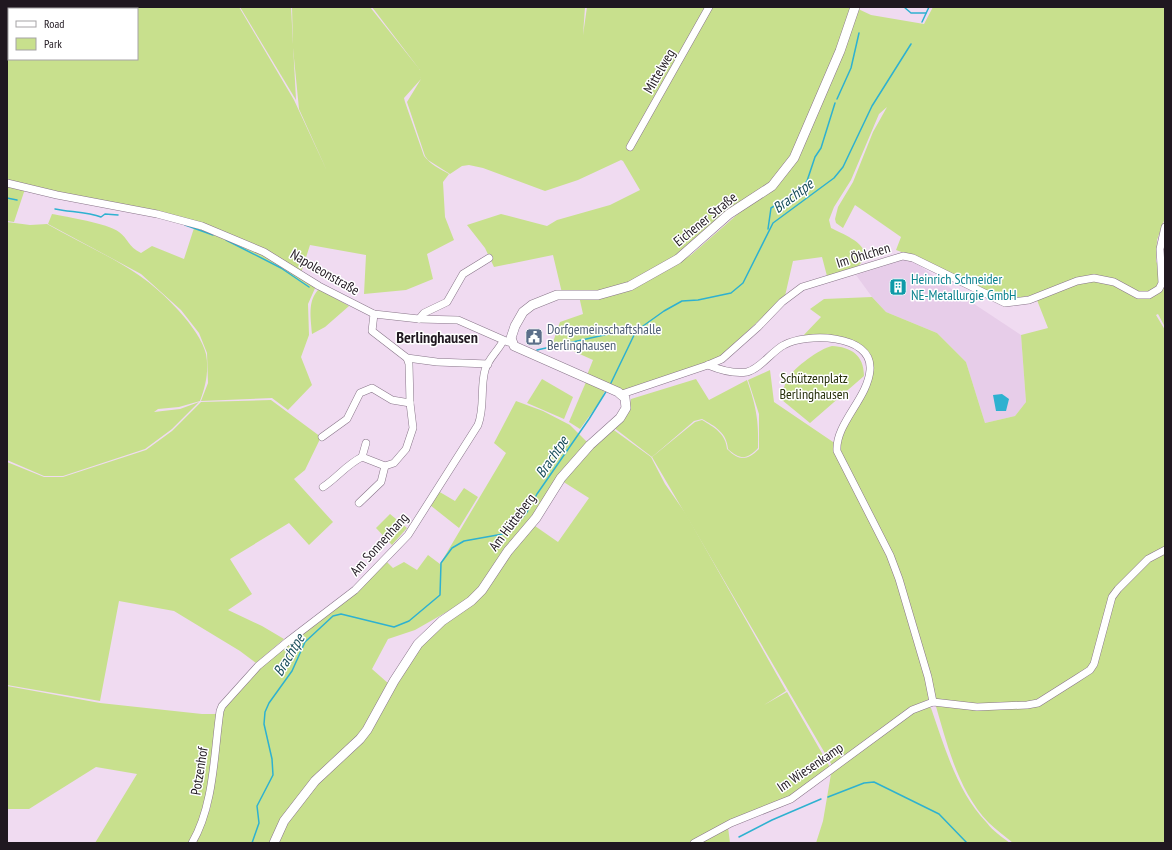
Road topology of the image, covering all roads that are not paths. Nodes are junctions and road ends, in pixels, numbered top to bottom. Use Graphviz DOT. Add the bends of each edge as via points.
graph roads {
  1 [pos="709,7"];
  2 [pos="855,7"];
  3 [pos="630,147"];
  4 [pos="7,183"];
  5 [pos="1165,227"];
  6 [pos="489,258"];
  7 [pos="374,314"];
  8 [pos="419,319"];
  9 [pos="508,342"];
  10 [pos="407,358"];
  11 [pos="488,364"];
  12 [pos="708,365"];
  13 [pos="619,393"];
  14 [pos="410,403"];
  15 [pos="322,437"];
  16 [pos="366,443"];
  17 [pos="362,457"];
  18 [pos="385,466"];
  19 [pos="323,487"];
  20 [pos="359,503"];
  21 [pos="1165,550"];
  22 [pos="933,702"];
  23 [pos="225,703"];
  24 [pos="192,843"];
  25 [pos="274,843"];
  26 [pos="694,843"];
  1 -- 3 [label="street, Mittelweg"];
  2 -- 9 [label="main road, Eichener Straße" via="840,51 794,158 772,186 729,214 678,259 630,286 598,295 557,295 532,305 523,312"];
  4 -- 7 [label="street, Napoleonstraße" via="157,214 202,226 264,252 319,286"];
  5 -- 12 [label="street, Im Öhlchen" via="1160,249 1162,283 1149,295 1138,295 1114,282 1094,278 1029,300 1006,303 913,258 903,256 802,287 782,302 722,359"];
  6 -- 8 [label="street" via="462,274 447,302 424,313"];
  7 -- 8 [label="street, Napoleonstraße"];
  7 -- 10 [label="street" via="372,331"];
  8 -- 9 [label="street, Napoleonstraße" via="458,320"];
  9 -- 11 [label="street, Am Sonnenhang"];
  9 -- 13 [label="main road, Napoleonstraße"];
  10 -- 11 [label="street"];
  10 -- 14 [label="street"];
  11 -- 23 [label="street, Am Sonnenhang" via="485,372 482,414 478,425 412,530 355,590 258,666"];
  12 -- 13 [label="street, Im Öhlchen"];
  12 -- 22 [label="street" via="724,371 747,372 784,345 816,338 852,342 863,352 870,369 869,376 856,406 838,437 837,451 890,555 928,676"];
  13 -- 25 [label="main road, Am Hütteberg" via="627,404 624,413 590,445 561,478 536,518 500,562 482,590 422,640 394,681 367,730 315,780 284,821"];
  14 -- 15 [label="street" via="392,400 372,388 364,391 360,393 347,419"];
  14 -- 18 [label="street" via="413,428 406,449 394,463"];
  16 -- 17 [label="street"];
  17 -- 18 [label="street"];
  17 -- 19 [label="street" via="350,463 338,478"];
  18 -- 20 [label="street" via="381,482"];
  21 -- 22 [label="street" via="1148,559 1112,597 1094,664 1090,670 1038,703 977,707"];
  22 -- 26 [label="street, Im Wiesenkamp" via="912,710 791,799 731,823"];
  23 -- 24 [label="street, Potzenhof" via="220,711 214,766 205,812"];
}
